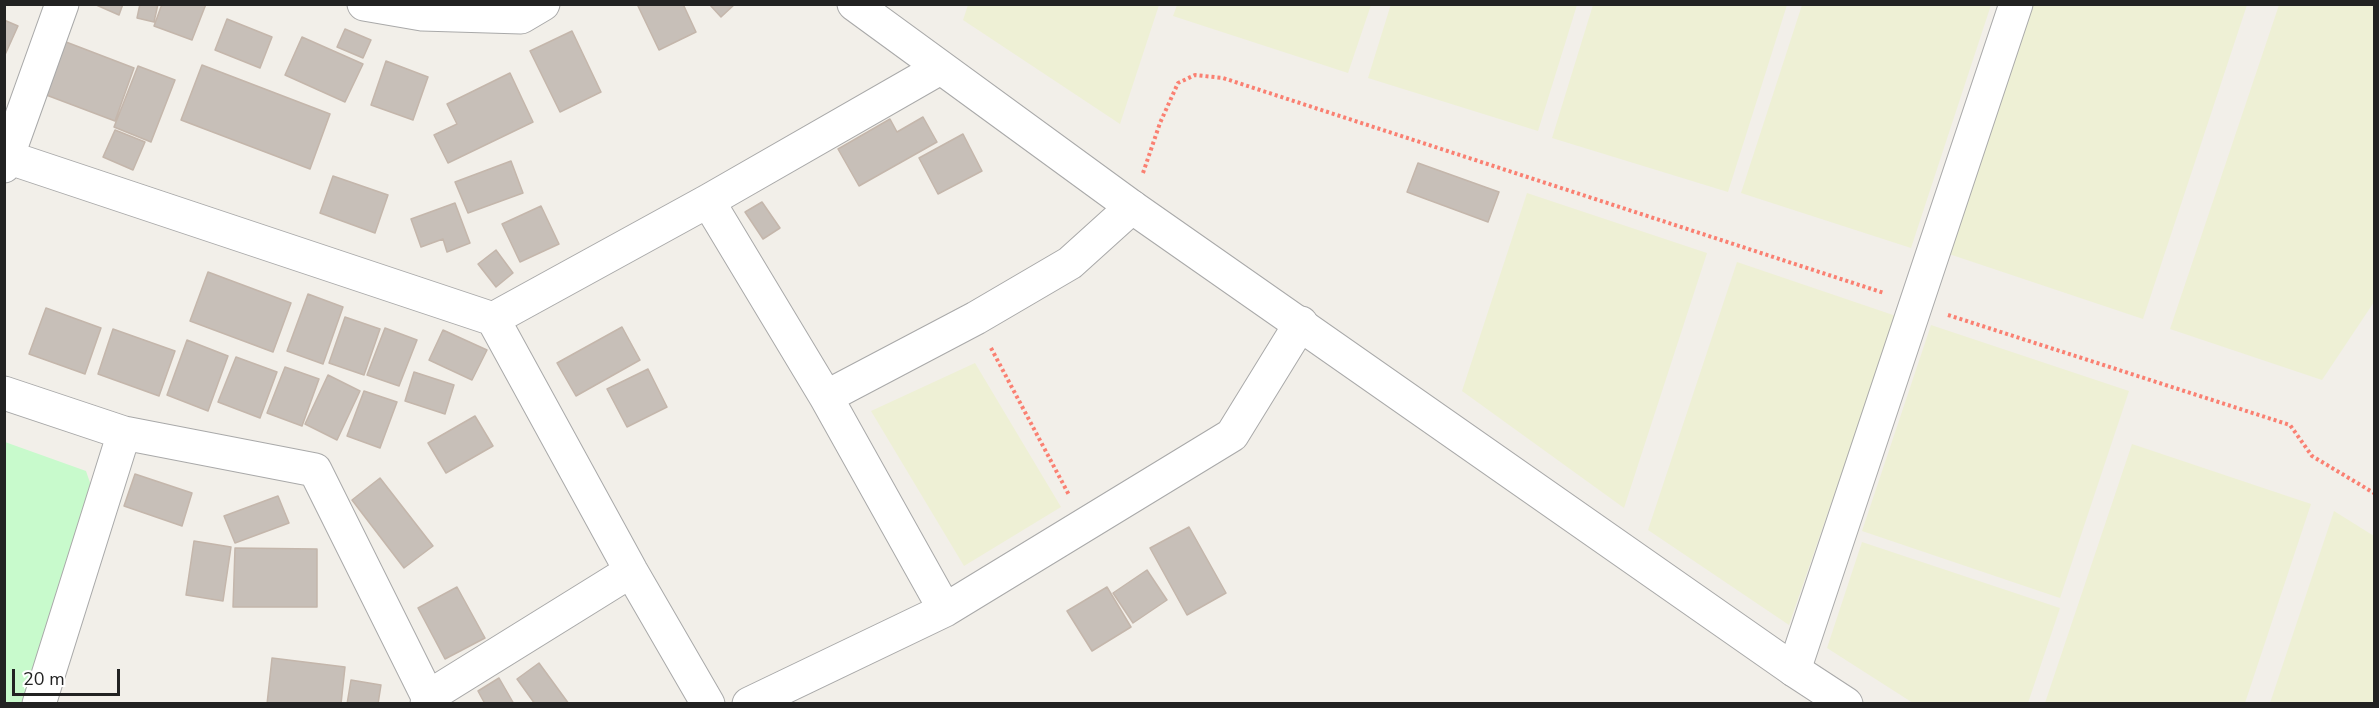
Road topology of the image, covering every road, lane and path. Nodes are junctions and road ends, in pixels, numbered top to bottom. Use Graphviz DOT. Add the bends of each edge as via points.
graph roads {
  1 [pos="62,4"];
  2 [pos="364,4"];
  3 [pos="543,4"];
  4 [pos="854,4"];
  5 [pos="2016,4"];
  6 [pos="423,9"];
  7 [pos="940,68"];
  8 [pos="6,161"];
  9 [pos="708,201"];
  10 [pos="1132,207"];
  11 [pos="1917,304"];
  12 [pos="976,318"];
  13 [pos="493,319"];
  14 [pos="1301,323"];
  15 [pos="4,393"];
  16 [pos="826,397"];
  17 [pos="124,434"];
  18 [pos="2374,493"];
  19 [pos="1086,526"];
  20 [pos="631,571"];
  21 [pos="945,610"];
  22 [pos="1794,670"];
  23 [pos="428,700"];
  24 [pos="39,704"];
  25 [pos="708,704"];
  26 [pos="749,704"];
  27 [pos="1846,704"];
  1 -- 8 [label="street"];
  2 -- 6 [label="street"];
  3 -- 6 [label="street" via="521,17"];
  4 -- 7 [label="street"];
  5 -- 11 [label="street"];
  7 -- 9 [label="street"];
  7 -- 10 [label="street"];
  8 -- 13 [label="street"];
  9 -- 13 [label="street"];
  9 -- 16 [label="street"];
  10 -- 11 [label="path" via="1178,82 1195,75 1223,78"];
  10 -- 12 [label="street" via="1070,263"];
  10 -- 14 [label="street"];
  11 -- 18 [label="path" via="2290,425 2312,456"];
  11 -- 22 [label="street"];
  12 -- 16 [label="street"];
  12 -- 19 [label="path"];
  13 -- 20 [label="street"];
  14 -- 19 [label="street" via="1232,435"];
  14 -- 22 [label="street"];
  15 -- 17 [label="street"];
  16 -- 21 [label="street"];
  17 -- 23 [label="street" via="315,471"];
  17 -- 24 [label="street"];
  19 -- 21 [label="street"];
  20 -- 23 [label="street"];
  20 -- 25 [label="street"];
  21 -- 26 [label="street"];
  22 -- 27 [label="street"];
}
